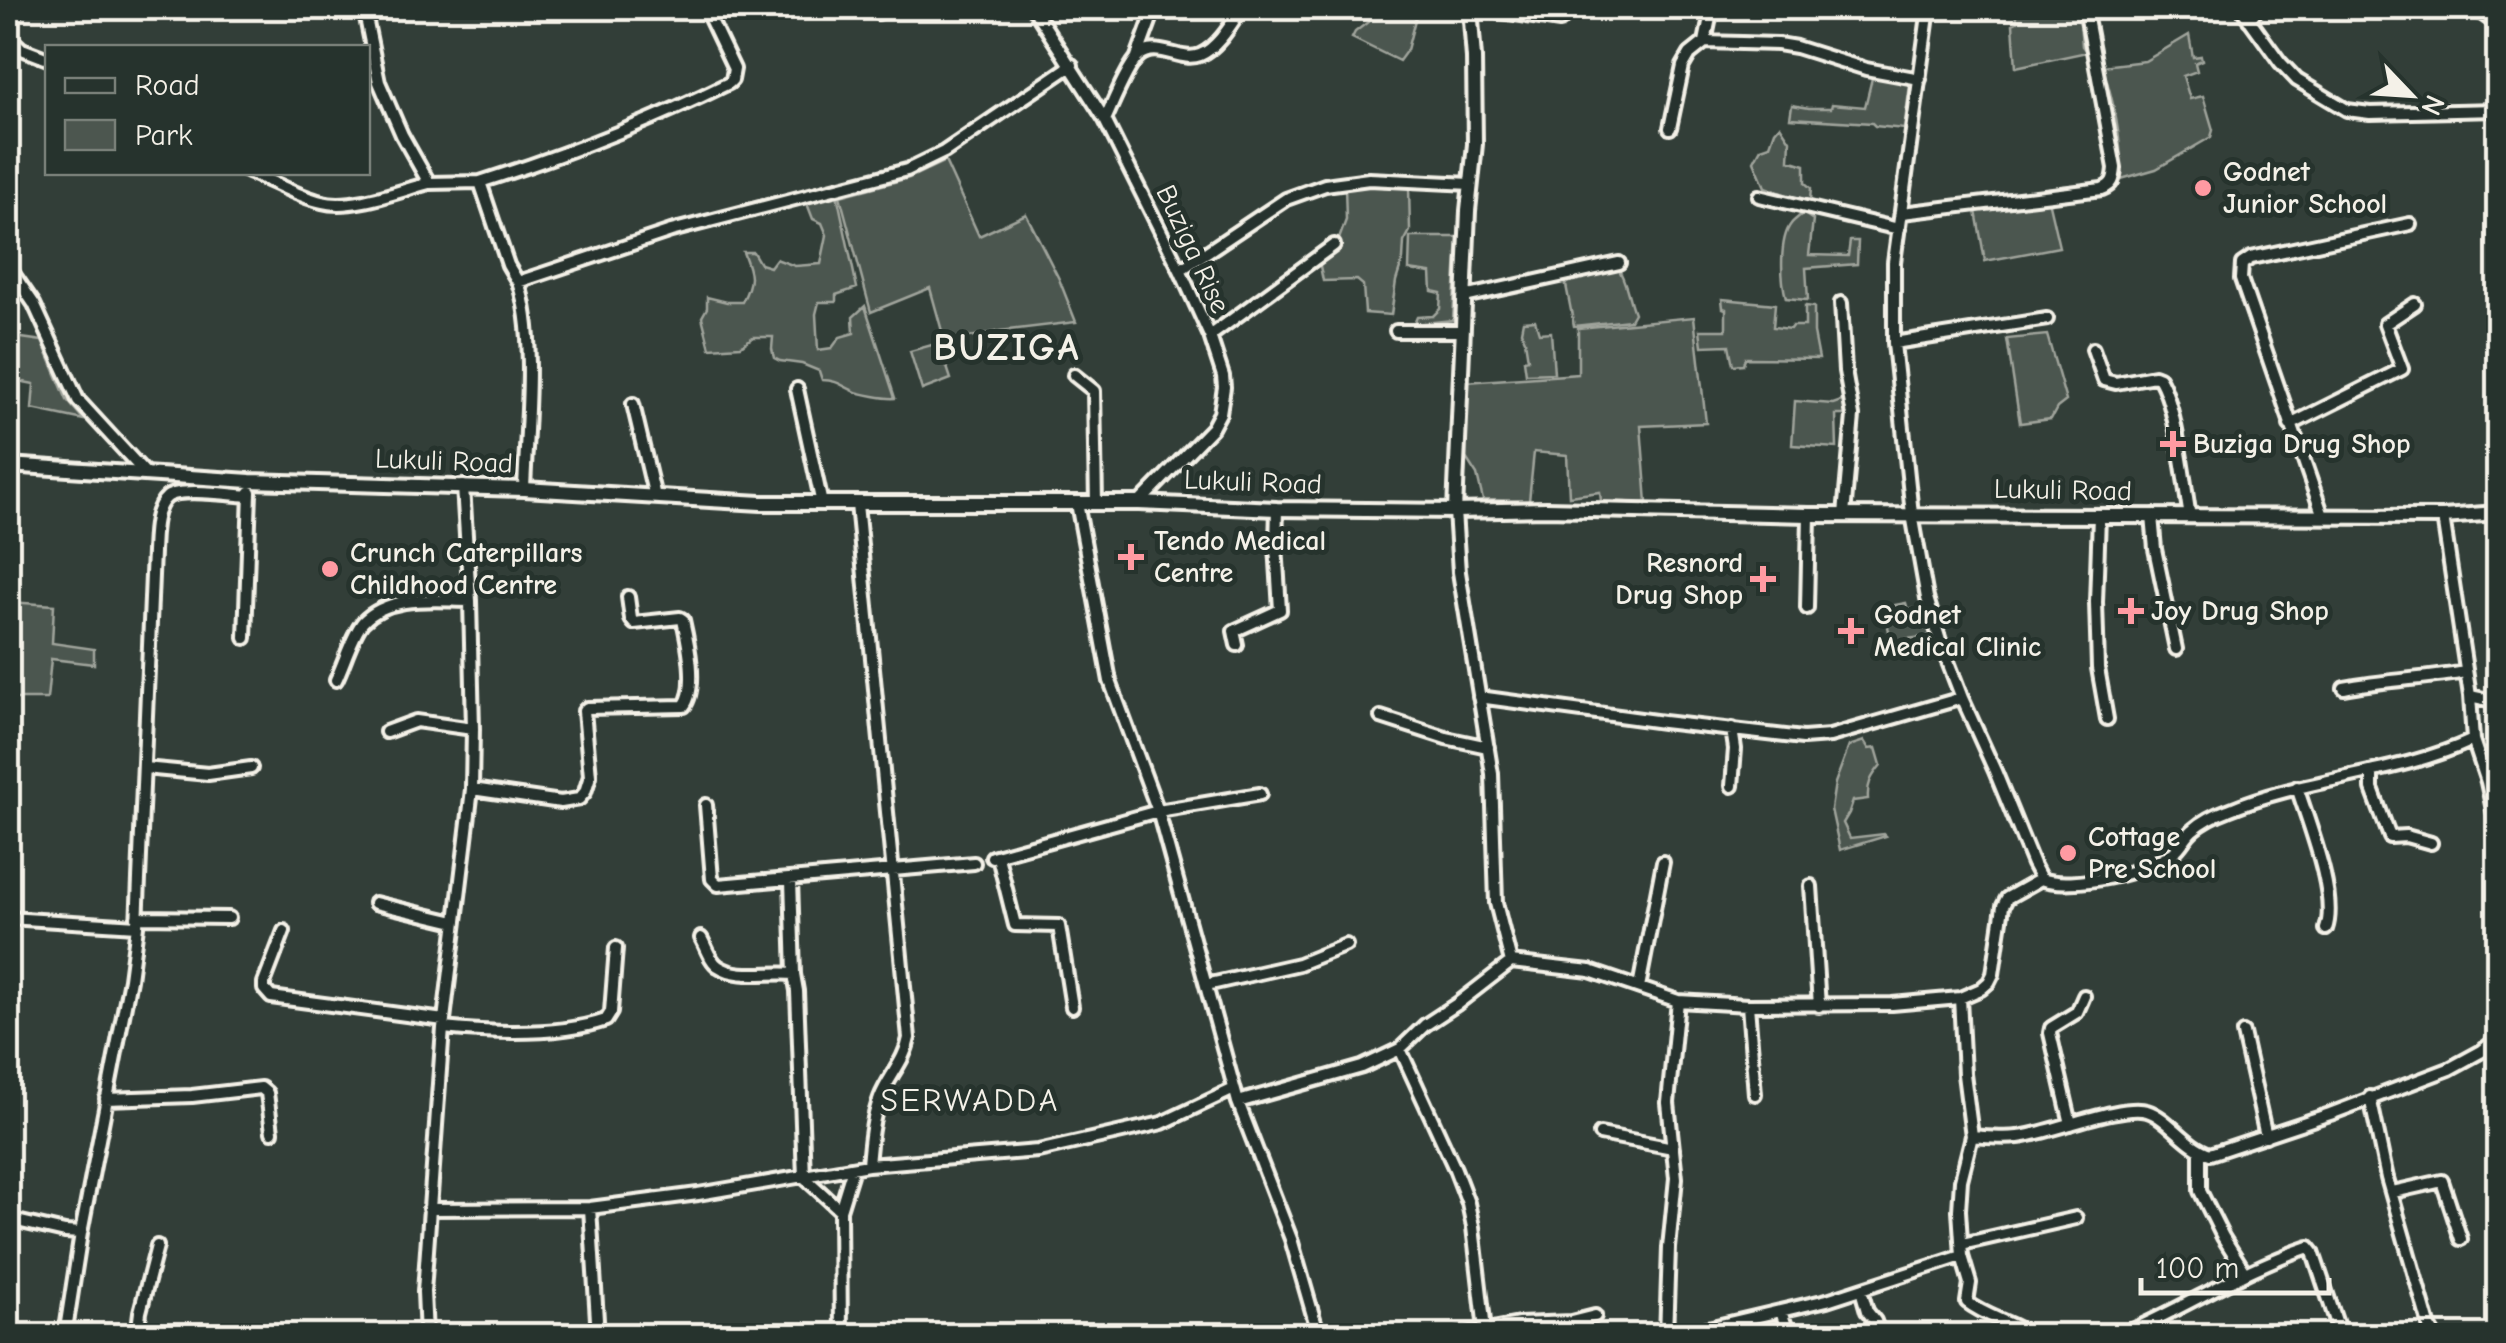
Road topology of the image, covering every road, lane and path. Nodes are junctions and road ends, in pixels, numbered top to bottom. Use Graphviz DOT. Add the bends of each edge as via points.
graph roads {
  1 [pos="22,8"];
  2 [pos="364,8"];
  3 [pos="705,8"];
  4 [pos="890,8"];
  5 [pos="1033,8"];
  6 [pos="1155,8"];
  7 [pos="1242,8"];
  8 [pos="1472,8"];
  9 [pos="1568,8"];
  10 [pos="1712,8"];
  11 [pos="1929,8"];
  12 [pos="2085,8"];
  13 [pos="2241,8"];
  14 [pos="2258,8"];
  15 [pos="2474,8"];
  16 [pos="8,10"];
  17 [pos="1518,11"];
  18 [pos="878,13"];
  19 [pos="2250,20"];
  20 [pos="2498,24"];
  21 [pos="8,36"];
  22 [pos="1705,42"];
  23 [pos="1137,57"];
  24 [pos="45,58"];
  25 [pos="1072,65"];
  26 [pos="1920,79"];
  27 [pos="2498,110"];
  28 [pos="1105,120"];
  29 [pos="1670,128"];
  30 [pos="255,175"];
  31 [pos="429,182"];
  32 [pos="480,182"];
  33 [pos="1471,184"];
  34 [pos="1759,196"];
  35 [pos="1902,213"];
  36 [pos="2410,224"];
  37 [pos="1899,229"];
  38 [pos="1334,245"];
  39 [pos="1619,263"];
  40 [pos="8,266"];
  41 [pos="1180,270"];
  42 [pos="518,282"];
  43 [pos="1464,297"];
  44 [pos="1840,303"];
  45 [pos="2416,304"];
  46 [pos="2047,319"];
  47 [pos="1396,331"];
  48 [pos="1463,331"];
  49 [pos="1210,336"];
  50 [pos="1894,343"];
  51 [pos="2093,349"];
  52 [pos="1074,375"];
  53 [pos="797,389"];
  54 [pos="633,404"];
  55 [pos="2290,424"];
  56 [pos="8,464"];
  57 [pos="146,474"];
  58 [pos="250,482"];
  59 [pos="463,486"];
  60 [pos="524,488"];
  61 [pos="250,496"];
  62 [pos="655,497"];
  63 [pos="1096,503"];
  64 [pos="1138,503"];
  65 [pos="822,504"];
  66 [pos="857,504"];
  67 [pos="1077,504"];
  68 [pos="1277,509"];
  69 [pos="1455,511"];
  70 [pos="2498,513"];
  71 [pos="1912,514"];
  72 [pos="1809,515"];
  73 [pos="1844,515"];
  74 [pos="2099,516"];
  75 [pos="2152,516"];
  76 [pos="2322,516"];
  77 [pos="2190,517"];
  78 [pos="2443,518"];
  79 [pos="628,597"];
  80 [pos="470,600"];
  81 [pos="1807,608"];
  82 [pos="245,638"];
  83 [pos="1237,645"];
  84 [pos="2176,650"];
  85 [pos="2466,672"];
  86 [pos="336,680"];
  87 [pos="2344,688"];
  88 [pos="2470,696"];
  89 [pos="1479,697"];
  90 [pos="1962,698"];
  91 [pos="2498,702"];
  92 [pos="1381,717"];
  93 [pos="2108,720"];
  94 [pos="474,729"];
  95 [pos="1732,729"];
  96 [pos="386,732"];
  97 [pos="2472,740"];
  98 [pos="1488,747"];
  99 [pos="144,768"];
  100 [pos="251,768"];
  101 [pos="2372,772"];
  102 [pos="1732,786"];
  103 [pos="2297,787"];
  104 [pos="472,789"];
  105 [pos="1260,794"];
  106 [pos="706,805"];
  107 [pos="1158,811"];
  108 [pos="2498,833"];
  109 [pos="2431,842"];
  110 [pos="1663,862"];
  111 [pos="974,863"];
  112 [pos="892,870"];
  113 [pos="2041,879"];
  114 [pos="792,880"];
  115 [pos="1812,886"];
  116 [pos="375,904"];
  117 [pos="8,918"];
  118 [pos="228,918"];
  119 [pos="137,921"];
  120 [pos="455,922"];
  121 [pos="2326,929"];
  122 [pos="284,930"];
  123 [pos="701,938"];
  124 [pos="1346,945"];
  125 [pos="616,948"];
  126 [pos="1511,962"];
  127 [pos="794,974"];
  128 [pos="1206,985"];
  129 [pos="1638,987"];
  130 [pos="2084,996"];
  131 [pos="1960,998"];
  132 [pos="1678,1001"];
  133 [pos="1748,1006"];
  134 [pos="1820,1006"];
  135 [pos="1072,1008"];
  136 [pos="443,1024"];
  137 [pos="2243,1033"];
  138 [pos="2498,1038"];
  139 [pos="1400,1049"];
  140 [pos="1234,1089"];
  141 [pos="1754,1094"];
  142 [pos="2370,1098"];
  143 [pos="106,1099"];
  144 [pos="1238,1102"];
  145 [pos="2071,1124"];
  146 [pos="272,1132"];
  147 [pos="1600,1134"];
  148 [pos="1972,1136"];
  149 [pos="2266,1136"];
  150 [pos="1672,1148"];
  151 [pos="2200,1150"];
  152 [pos="868,1164"];
  153 [pos="853,1168"];
  154 [pos="804,1177"];
  155 [pos="2392,1192"];
  156 [pos="590,1208"];
  157 [pos="429,1210"];
  158 [pos="840,1210"];
  159 [pos="2076,1218"];
  160 [pos="8,1219"];
  161 [pos="81,1233"];
  162 [pos="2461,1239"];
  163 [pos="156,1246"];
  164 [pos="1962,1250"];
  165 [pos="2245,1272"];
  166 [pos="1861,1290"];
  167 [pos="1781,1311"];
  168 [pos="1595,1316"];
  169 [pos="1486,1330"];
  170 [pos="1518,1330"];
  171 [pos="65,1336"];
  172 [pos="137,1336"];
  173 [pos="426,1336"];
  174 [pos="598,1336"];
  175 [pos="840,1336"];
  176 [pos="1319,1336"];
  177 [pos="1455,1336"];
  178 [pos="1666,1336"];
  179 [pos="1674,1336"];
  180 [pos="1788,1336"];
  181 [pos="1880,1336"];
  182 [pos="2032,1336"];
  183 [pos="2119,1336"];
  184 [pos="2341,1336"];
  185 [pos="2435,1336"];
  1 -- 16 [label="street"];
  2 -- 31 [label="street" via="378,82"];
  3 -- 32 [label="street" via="734,69 729,84"];
  4 -- 18 [label="street"];
  5 -- 25 [label="street, Buziga Rise"];
  6 -- 23 [label="street"];
  7 -- 23 [label="street" via="1200,55 1150,50"];
  8 -- 17 [label="street"];
  8 -- 33 [label="street"];
  9 -- 17 [label="street" via="1560,21"];
  10 -- 22 [label="street"];
  11 -- 26 [label="street"];
  12 -- 35 [label="street" via="2114,168 2109,186"];
  13 -- 19 [label="street"];
  14 -- 19 [label="street"];
  15 -- 20 [label="street"];
  19 -- 27 [label="street" via="2297,80 2346,110"];
  21 -- 24 [label="street"];
  22 -- 26 [label="street" via="1778,44"];
  22 -- 29 [label="street" via="1683,66"];
  23 -- 28 [label="street"];
  25 -- 28 [label="street, Buziga Rise"];
  25 -- 42 [label="street" via="907,170 672,232"];
  26 -- 35 [label="street"];
  28 -- 41 [label="street, Buziga Rise"];
  30 -- 31 [label="street" via="336,204"];
  31 -- 32 [label="street"];
  32 -- 42 [label="street"];
  33 -- 41 [label="street" via="1369,179 1324,185 1286,199"];
  33 -- 43 [label="street"];
  34 -- 37 [label="street"];
  35 -- 37 [label="street"];
  36 -- 55 [label="street" via="2242,264 2241,279"];
  37 -- 50 [label="street"];
  38 -- 49 [label="street"];
  39 -- 43 [label="street"];
  40 -- 57 [label="street" via="34,304 78,400"];
  41 -- 49 [label="street, Buziga Rise"];
  42 -- 60 [label="street" via="528,329"];
  43 -- 48 [label="street"];
  44 -- 73 [label="street" via="1853,416"];
  45 -- 55 [label="street" via="2385,324 2402,368"];
  46 -- 50 [label="street"];
  47 -- 48 [label="street"];
  48 -- 69 [label="street"];
  49 -- 64 [label="street, Buziga Rise" via="1224,376 1220,413"];
  50 -- 71 [label="street"];
  51 -- 77 [label="street" via="2104,380 2154,376 2164,385"];
  52 -- 63 [label="street" via="1094,391"];
  53 -- 65 [label="street"];
  54 -- 62 [label="street"];
  55 -- 76 [label="street"];
  56 -- 57 [label="street, Lukuli Road"];
  57 -- 58 [label="street, Lukuli Road"];
  58 -- 59 [label="street, Lukuli Road"];
  58 -- 61 [label="street"];
  59 -- 60 [label="street, Lukuli Road"];
  59 -- 80 [label="street"];
  60 -- 62 [label="street, Lukuli Road"];
  61 -- 82 [label="street"];
  61 -- 99 [label="street" via="170,495 156,520"];
  62 -- 65 [label="street, Lukuli Road"];
  63 -- 64 [label="street, Lukuli Road"];
  63 -- 67 [label="street, Lukuli Road"];
  64 -- 68 [label="street, Lukuli Road"];
  65 -- 66 [label="street, Lukuli Road"];
  66 -- 67 [label="street, Lukuli Road"];
  66 -- 112 [label="street"];
  67 -- 107 [label="street" via="1110,681"];
  68 -- 69 [label="street, Lukuli Road"];
  68 -- 83 [label="street" via="1280,610 1234,631"];
  69 -- 72 [label="street, Lukuli Road"];
  69 -- 89 [label="street"];
  70 -- 78 [label="street, Lukuli Road"];
  71 -- 73 [label="street, Lukuli Road"];
  71 -- 74 [label="street, Lukuli Road"];
  71 -- 90 [label="street" via="1927,598"];
  72 -- 73 [label="street, Lukuli Road"];
  72 -- 81 [label="street"];
  74 -- 75 [label="street, Lukuli Road"];
  74 -- 93 [label="street" via="2098,668"];
  75 -- 77 [label="street, Lukuli Road"];
  75 -- 84 [label="street"];
  76 -- 77 [label="street, Lukuli Road"];
  76 -- 78 [label="street, Lukuli Road"];
  78 -- 85 [label="street"];
  79 -- 104 [label="street" via="634,623 683,620 688,702 587,708 590,776 580,799"];
  80 -- 86 [label="street" via="402,602 376,612 361,624"];
  80 -- 94 [label="street"];
  85 -- 87 [label="street"];
  85 -- 88 [label="street"];
  88 -- 91 [label="street"];
  88 -- 97 [label="street"];
  89 -- 95 [label="street"];
  89 -- 98 [label="street"];
  90 -- 95 [label="street" via="1830,736"];
  90 -- 113 [label="street"];
  92 -- 98 [label="street"];
  94 -- 96 [label="street" via="416,721"];
  94 -- 104 [label="street"];
  95 -- 102 [label="street"];
  97 -- 101 [label="street"];
  97 -- 108 [label="street"];
  98 -- 126 [label="street" via="1496,903"];
  99 -- 100 [label="street" via="208,774"];
  99 -- 119 [label="street"];
  101 -- 103 [label="street"];
  101 -- 109 [label="street" via="2390,837"];
  103 -- 113 [label="street" via="2224,812 2161,860 2078,883"];
  103 -- 121 [label="street" via="2326,886"];
  104 -- 120 [label="street"];
  105 -- 107 [label="street"];
  106 -- 114 [label="street" via="713,882"];
  107 -- 128 [label="street"];
  107 -- 135 [label="street" via="995,857 1015,925 1059,926"];
  110 -- 129 [label="street"];
  111 -- 112 [label="street"];
  112 -- 114 [label="street"];
  112 -- 152 [label="street" via="909,1038 880,1098"];
  113 -- 131 [label="street" via="2007,898 1993,974"];
  114 -- 127 [label="street"];
  115 -- 134 [label="street"];
  116 -- 120 [label="street"];
  117 -- 119 [label="street"];
  118 -- 119 [label="street"];
  119 -- 143 [label="street"];
  120 -- 136 [label="street"];
  122 -- 136 [label="street" via="264,982 271,997"];
  123 -- 127 [label="street" via="720,967"];
  124 -- 128 [label="street"];
  125 -- 136 [label="street" via="606,1020 535,1030"];
  126 -- 129 [label="street" via="1590,971"];
  126 -- 139 [label="street"];
  127 -- 154 [label="street"];
  128 -- 140 [label="street"];
  129 -- 132 [label="street"];
  130 -- 145 [label="street" via="2050,1033"];
  131 -- 134 [label="street"];
  131 -- 148 [label="street"];
  132 -- 133 [label="street"];
  132 -- 150 [label="street" via="1668,1103"];
  133 -- 134 [label="street"];
  133 -- 141 [label="street"];
  136 -- 157 [label="street"];
  137 -- 149 [label="street"];
  138 -- 142 [label="street" via="2450,1069"];
  139 -- 144 [label="street" via="1362,1067"];
  139 -- 169 [label="street" via="1468,1203"];
  140 -- 144 [label="street"];
  140 -- 152 [label="street" via="1162,1123 1055,1148"];
  142 -- 149 [label="street"];
  142 -- 155 [label="street"];
  143 -- 146 [label="street" via="261,1088"];
  143 -- 161 [label="street"];
  144 -- 176 [label="street"];
  145 -- 148 [label="street" via="2020,1138"];
  145 -- 151 [label="street" via="2145,1110"];
  147 -- 150 [label="street"];
  148 -- 164 [label="street" via="1959,1210"];
  149 -- 151 [label="street" via="2210,1154"];
  150 -- 178 [label="street"];
  151 -- 165 [label="street" via="2200,1191"];
  152 -- 153 [label="street"];
  153 -- 154 [label="street"];
  153 -- 158 [label="street"];
  154 -- 156 [label="street"];
  154 -- 158 [label="street"];
  155 -- 162 [label="street" via="2442,1181"];
  155 -- 185 [label="street"];
  156 -- 157 [label="street"];
  156 -- 174 [label="street"];
  157 -- 173 [label="street"];
  158 -- 175 [label="street"];
  159 -- 164 [label="street"];
  160 -- 161 [label="street"];
  161 -- 171 [label="street"];
  163 -- 172 [label="street"];
  164 -- 166 [label="street"];
  164 -- 182 [label="street" via="1967,1302"];
  165 -- 183 [label="street"];
  165 -- 184 [label="street" via="2309,1247"];
  166 -- 167 [label="street"];
  166 -- 181 [label="street"];
  167 -- 179 [label="street"];
  167 -- 180 [label="street"];
  168 -- 170 [label="street"];
  169 -- 170 [label="street"];
  169 -- 177 [label="street"];
}
